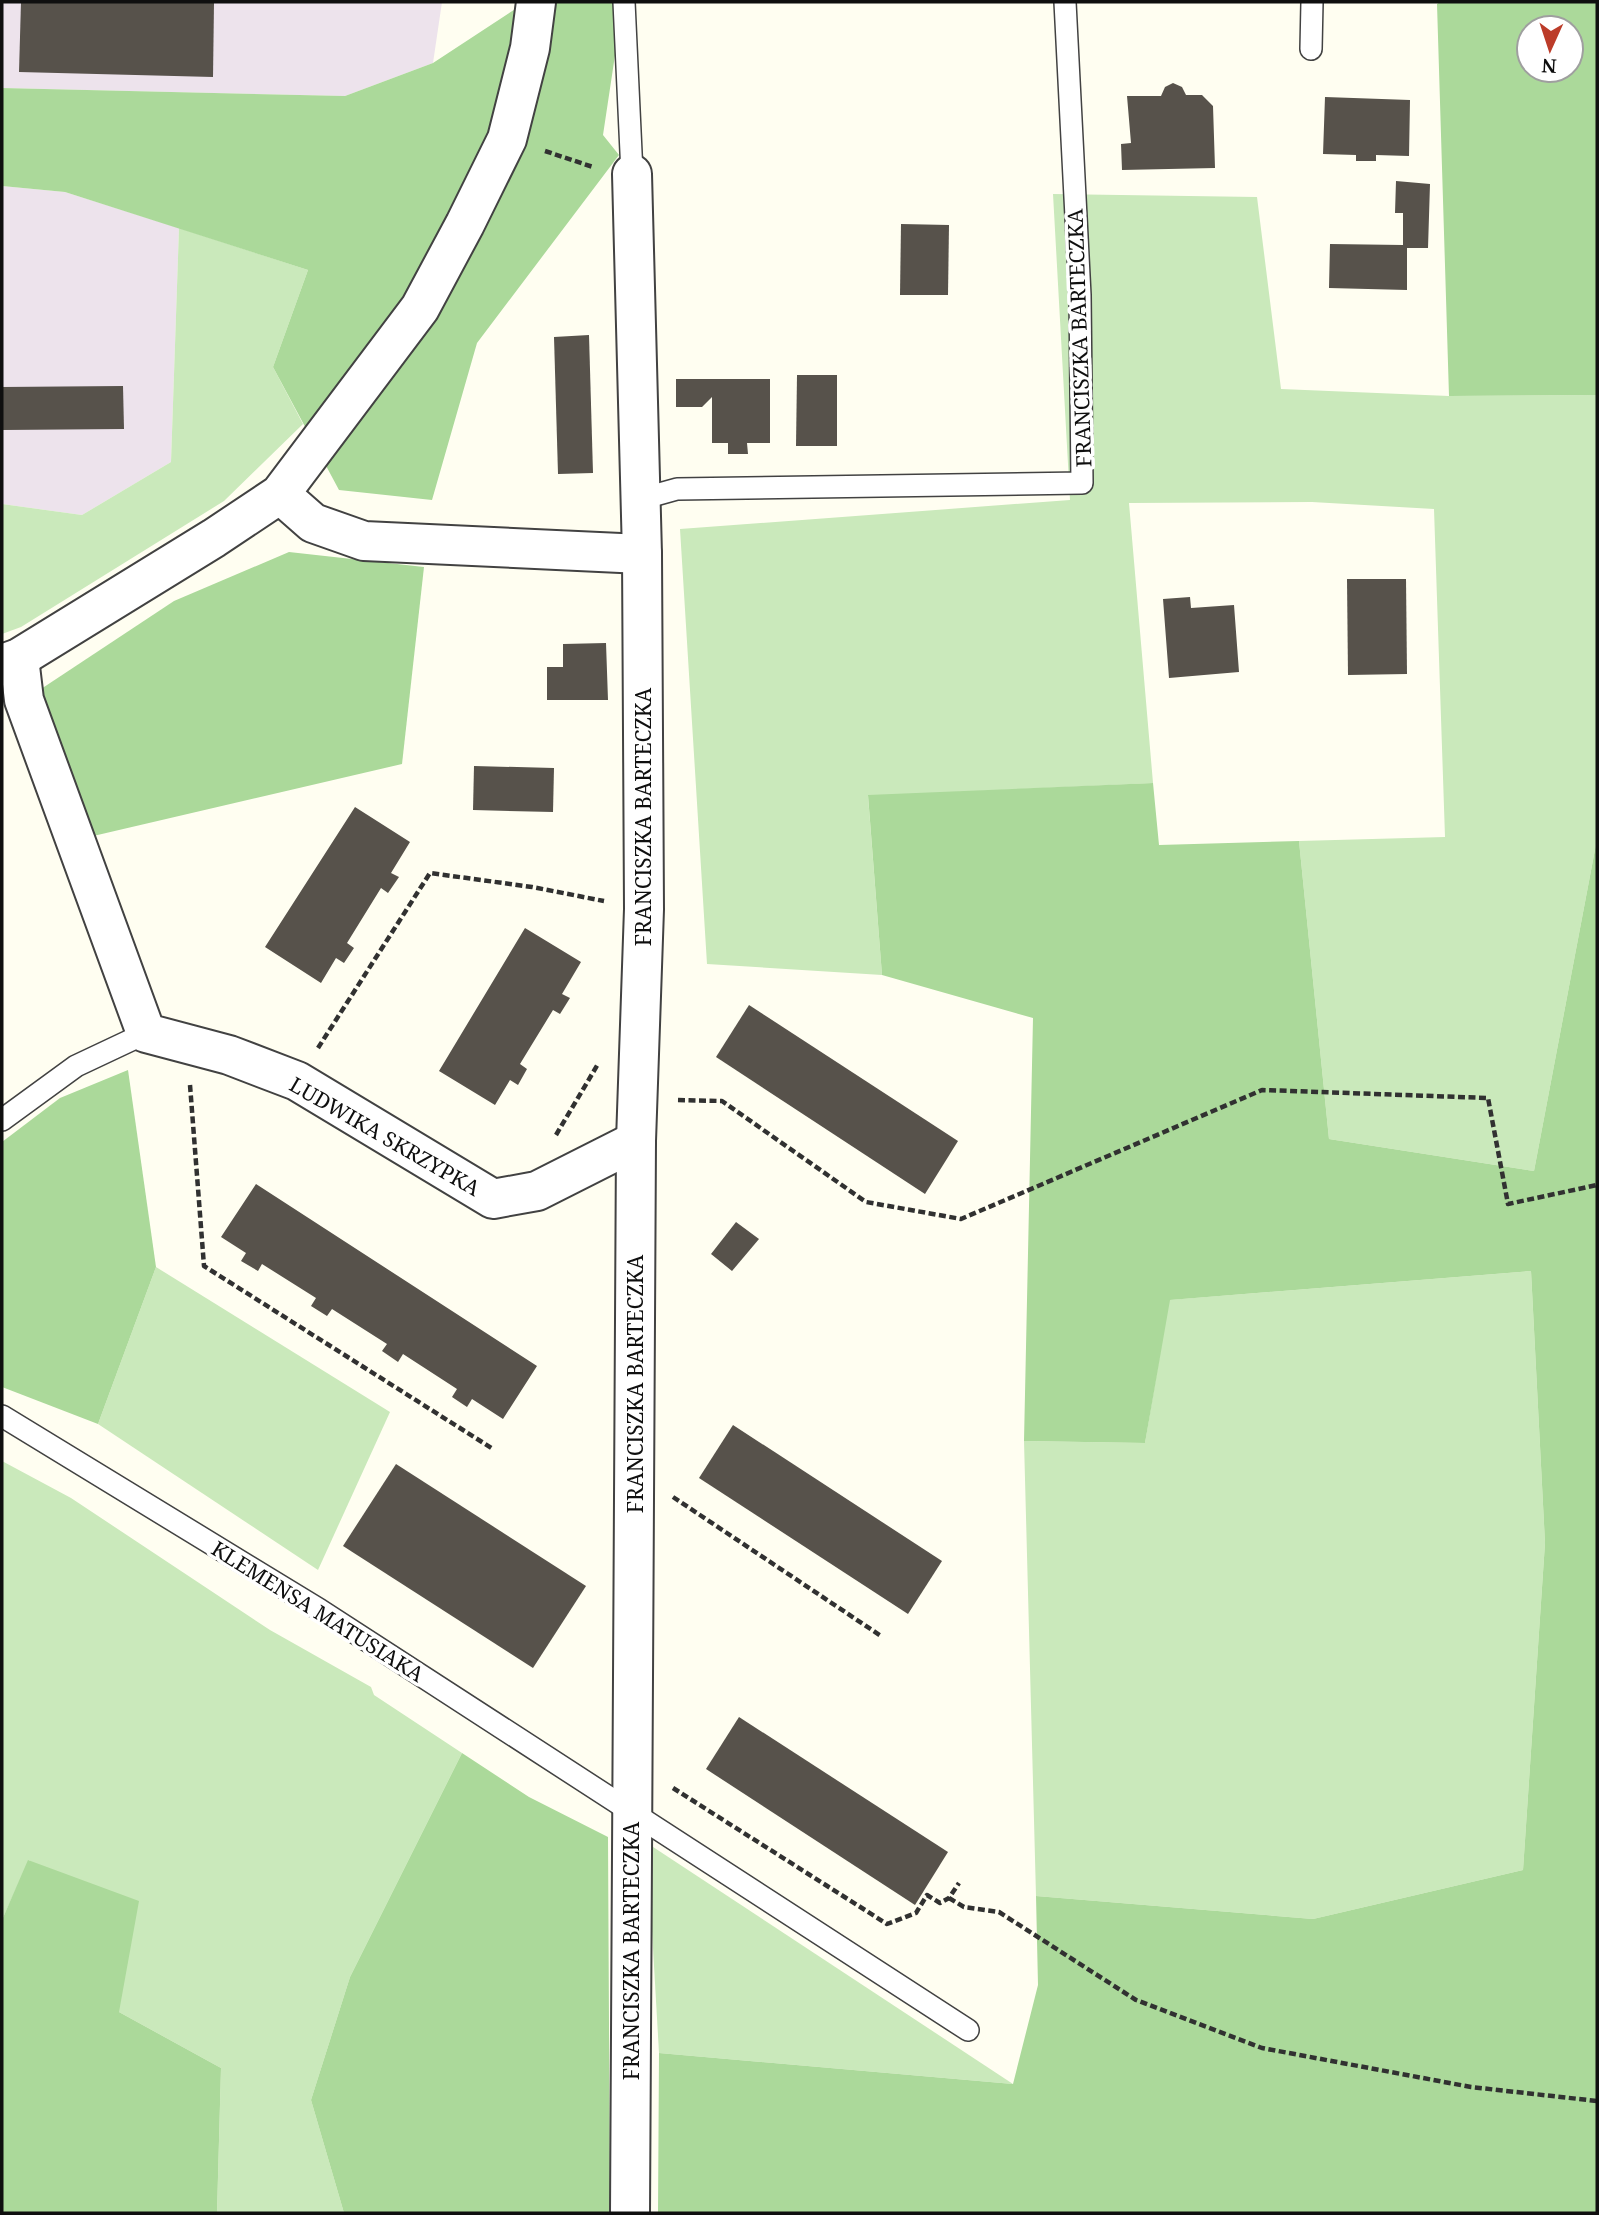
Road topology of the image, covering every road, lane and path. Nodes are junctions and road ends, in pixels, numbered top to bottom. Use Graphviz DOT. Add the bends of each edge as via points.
graph roads {
  1 [pos="536,2"];
  2 [pos="624,2"];
  3 [pos="1065,2"];
  4 [pos="1312,2"];
  5 [pos="1311,48"];
  6 [pos="542,150"];
  7 [pos="617,172"];
  8 [pos="280,494"];
  9 [pos="641,499"];
  10 [pos="642,554"];
  11 [pos="10,661"];
  12 [pos="644,909"];
  13 [pos="146,1033"];
  14 [pos="641,1041"];
  15 [pos="187,1042"];
  16 [pos="297,1081"];
  17 [pos="638,1099"];
  18 [pos="2,1121"];
  19 [pos="636,1141"];
  20 [pos="1597,1185"];
  21 [pos="537,1191"];
  22 [pos="2,1416"];
  23 [pos="493,1449"];
  24 [pos="636,1489"];
  25 [pos="881,1636"];
  26 [pos="633,1762"];
  27 [pos="631,1812"];
  28 [pos="959,1884"];
  29 [pos="949,1898"];
  30 [pos="968,2031"];
  31 [pos="1597,2101"];
  32 [pos="630,2213"];
  1 -- 8 [label="street" via="530,48 507,139 465,224 420,308"];
  2 -- 7 [label="lane"];
  3 -- 9 [label="lane, FRANCISZKA BARTECZKA" via="1080,295 1082,483 677,489"];
  4 -- 5 [label="lane"];
  6 -- 7 [label="path"];
  7 -- 9 [label="street, FRANCISZKA BARTECZKA"];
  8 -- 10 [label="street" via="313,523 364,541"];
  8 -- 11 [label="street"];
  9 -- 10 [label="street, FRANCISZKA BARTECZKA"];
  10 -- 12 [label="street, FRANCISZKA BARTECZKA"];
  11 -- 13 [label="street"];
  12 -- 14 [label="street, FRANCISZKA BARTECZKA"];
  12 -- 16 [label="path" via="429,873"];
  13 -- 15 [label="street, LUDWIKA SKRZYPKA"];
  13 -- 18 [label="lane" via="76,1066"];
  14 -- 17 [label="street, FRANCISZKA BARTECZKA"];
  14 -- 21 [label="path" via="613,1038 539,1166"];
  15 -- 16 [label="street, LUDWIKA SKRZYPKA"];
  15 -- 23 [label="path" via="204,1266"];
  16 -- 21 [label="street, LUDWIKA SKRZYPKA" via="493,1199"];
  17 -- 19 [label="street, FRANCISZKA BARTECZKA"];
  17 -- 20 [label="path" via="722,1101 866,1202 961,1219 1262,1090 1488,1098 1508,1204"];
  19 -- 21 [label="street, LUDWIKA SKRZYPKA"];
  19 -- 24 [label="street, FRANCISZKA BARTECZKA"];
  22 -- 27 [label="lane, KLEMENSA MATUSIAKA" via="320,1611"];
  24 -- 25 [label="path" via="660,1489"];
  24 -- 26 [label="street, FRANCISZKA BARTECZKA"];
  26 -- 27 [label="street, FRANCISZKA BARTECZKA"];
  26 -- 29 [label="path" via="887,1924 916,1913 927,1895 940,1903"];
  27 -- 30 [label="lane, KLEMENSA MATUSIAKA"];
  27 -- 32 [label="street, FRANCISZKA BARTECZKA"];
  28 -- 29 [label="path"];
  29 -- 31 [label="path" via="964,1907 999,1912 1136,2000 1262,2048 1471,2087"];
}
